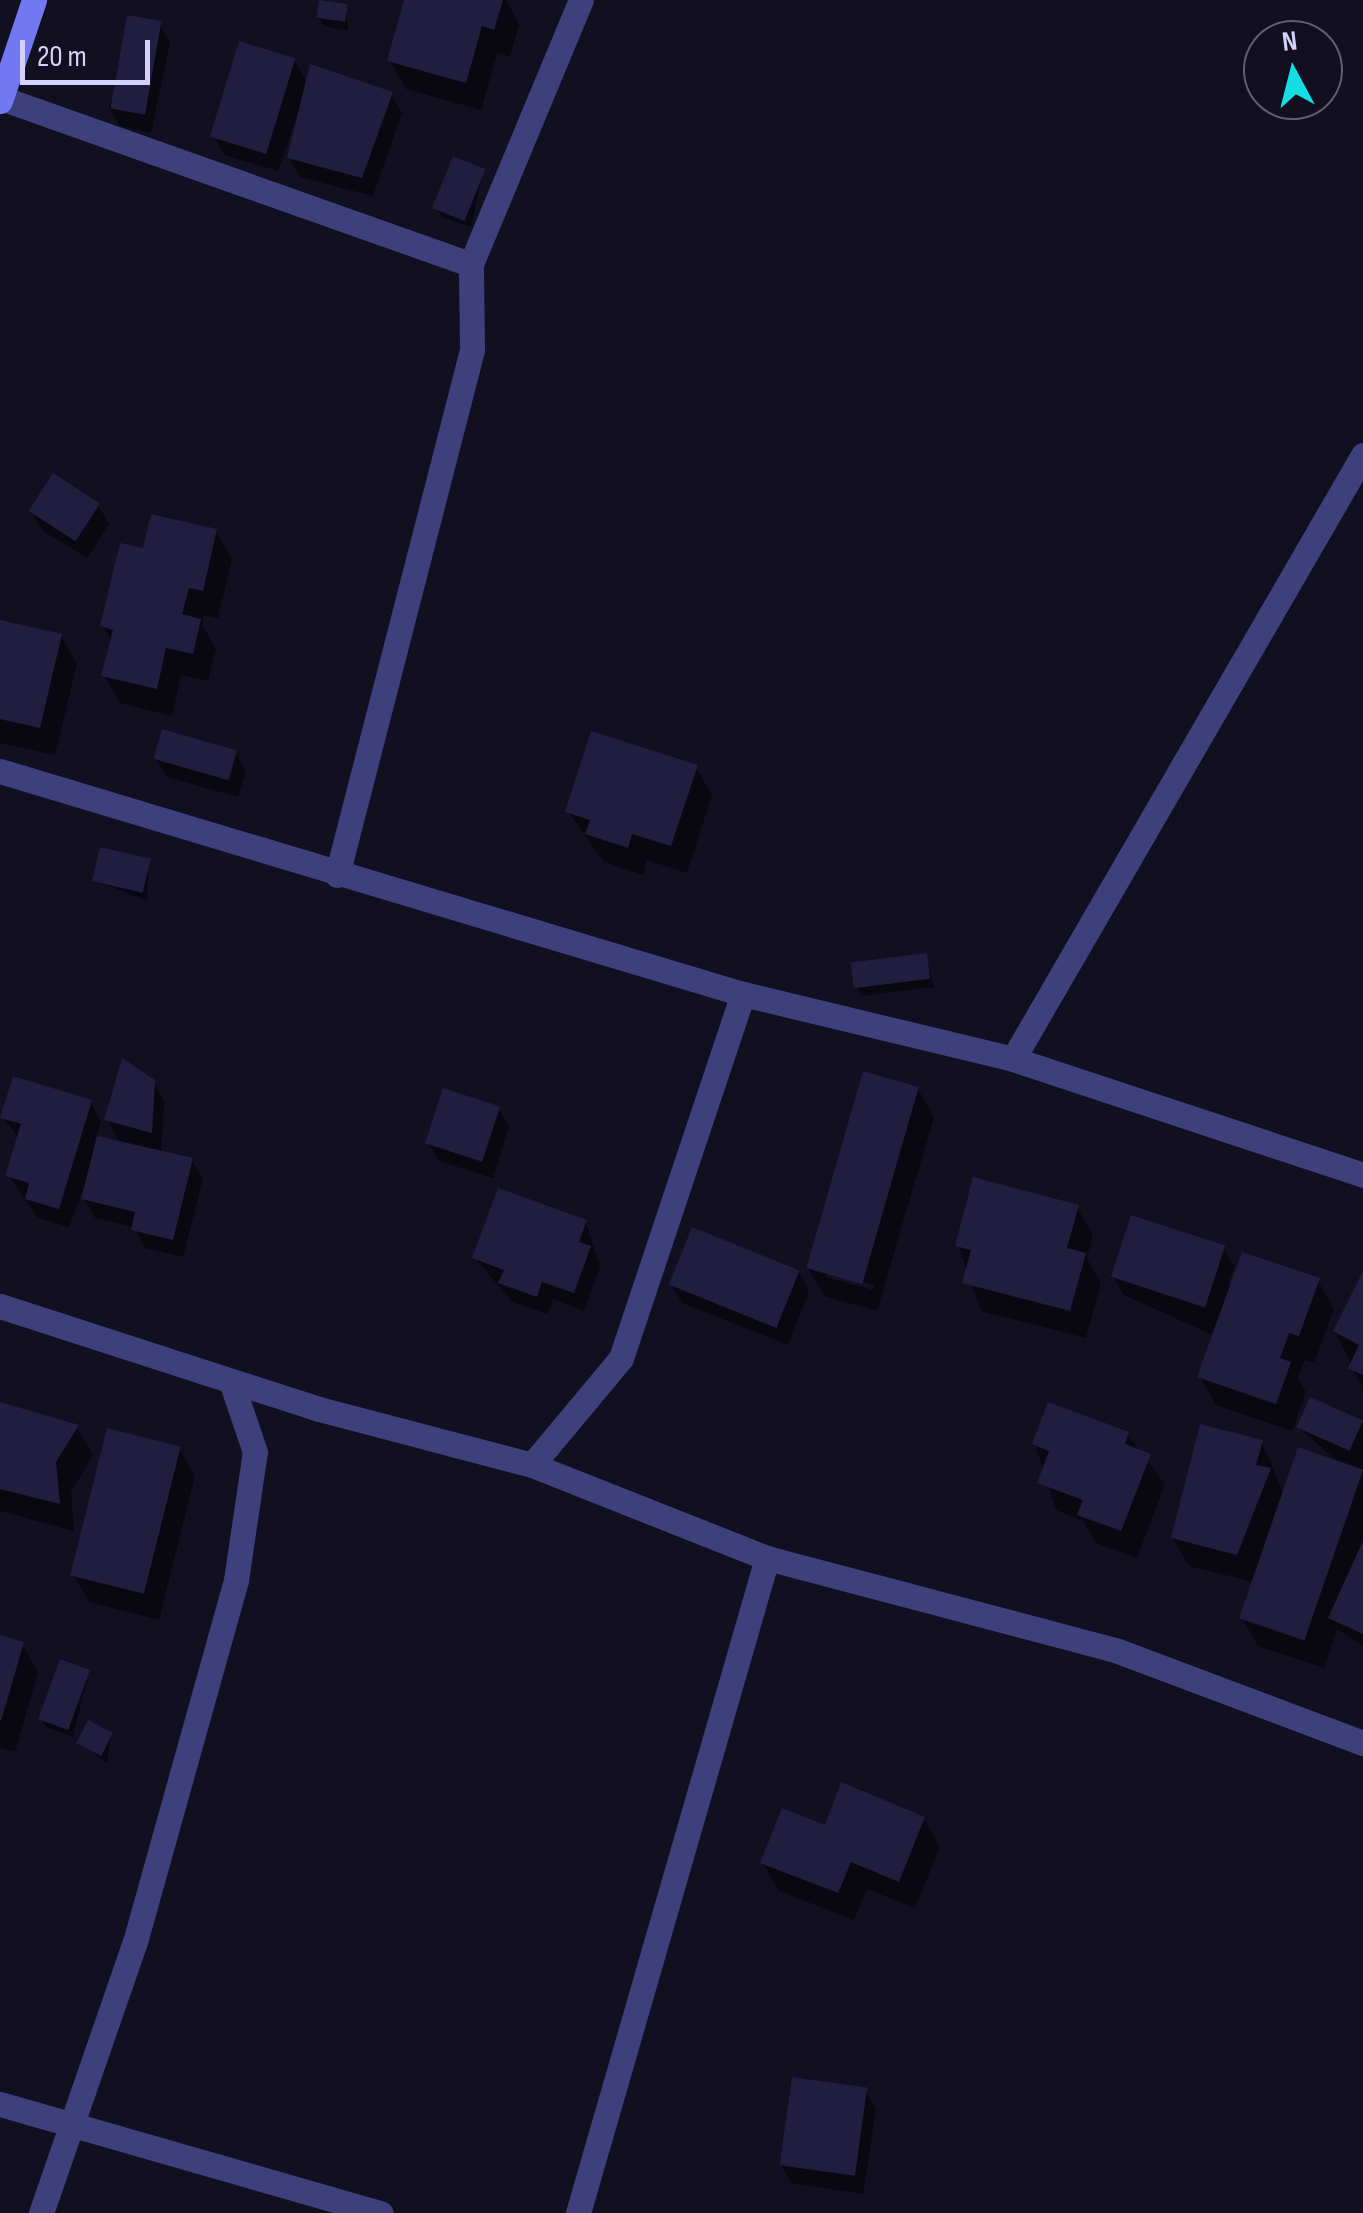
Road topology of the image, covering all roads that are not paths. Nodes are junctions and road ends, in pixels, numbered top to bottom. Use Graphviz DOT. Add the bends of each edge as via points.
graph roads {
  1 [pos="34,0"];
  2 [pos="581,0"];
  3 [pos="0,100"];
  4 [pos="471,264"];
  5 [pos="1363,456"];
  6 [pos="0,772"];
  7 [pos="338,875"];
  8 [pos="743,994"];
  9 [pos="1013,1059"];
  10 [pos="1363,1175"];
  11 [pos="0,1306"];
  12 [pos="231,1380"];
  13 [pos="532,1465"];
  14 [pos="767,1558"];
  15 [pos="1363,1744"];
  16 [pos="0,2104"];
  17 [pos="69,2124"];
  18 [pos="41,2213"];
  19 [pos="381,2213"];
  20 [pos="578,2213"];
  1 -- 3 [label="street"];
  2 -- 4 [label="street"];
  3 -- 4 [label="street"];
  4 -- 7 [label="street" via="472,350"];
  5 -- 9 [label="street"];
  6 -- 7 [label="street"];
  7 -- 8 [label="street"];
  8 -- 9 [label="street"];
  8 -- 13 [label="street" via="621,1358"];
  9 -- 10 [label="street"];
  11 -- 12 [label="street"];
  12 -- 13 [label="street"];
  12 -- 17 [label="street" via="254,1452 236,1580 135,1942"];
  13 -- 14 [label="street"];
  14 -- 15 [label="street" via="1118,1651"];
  14 -- 20 [label="street"];
  16 -- 17 [label="street"];
  17 -- 18 [label="street"];
  17 -- 19 [label="street"];
}
